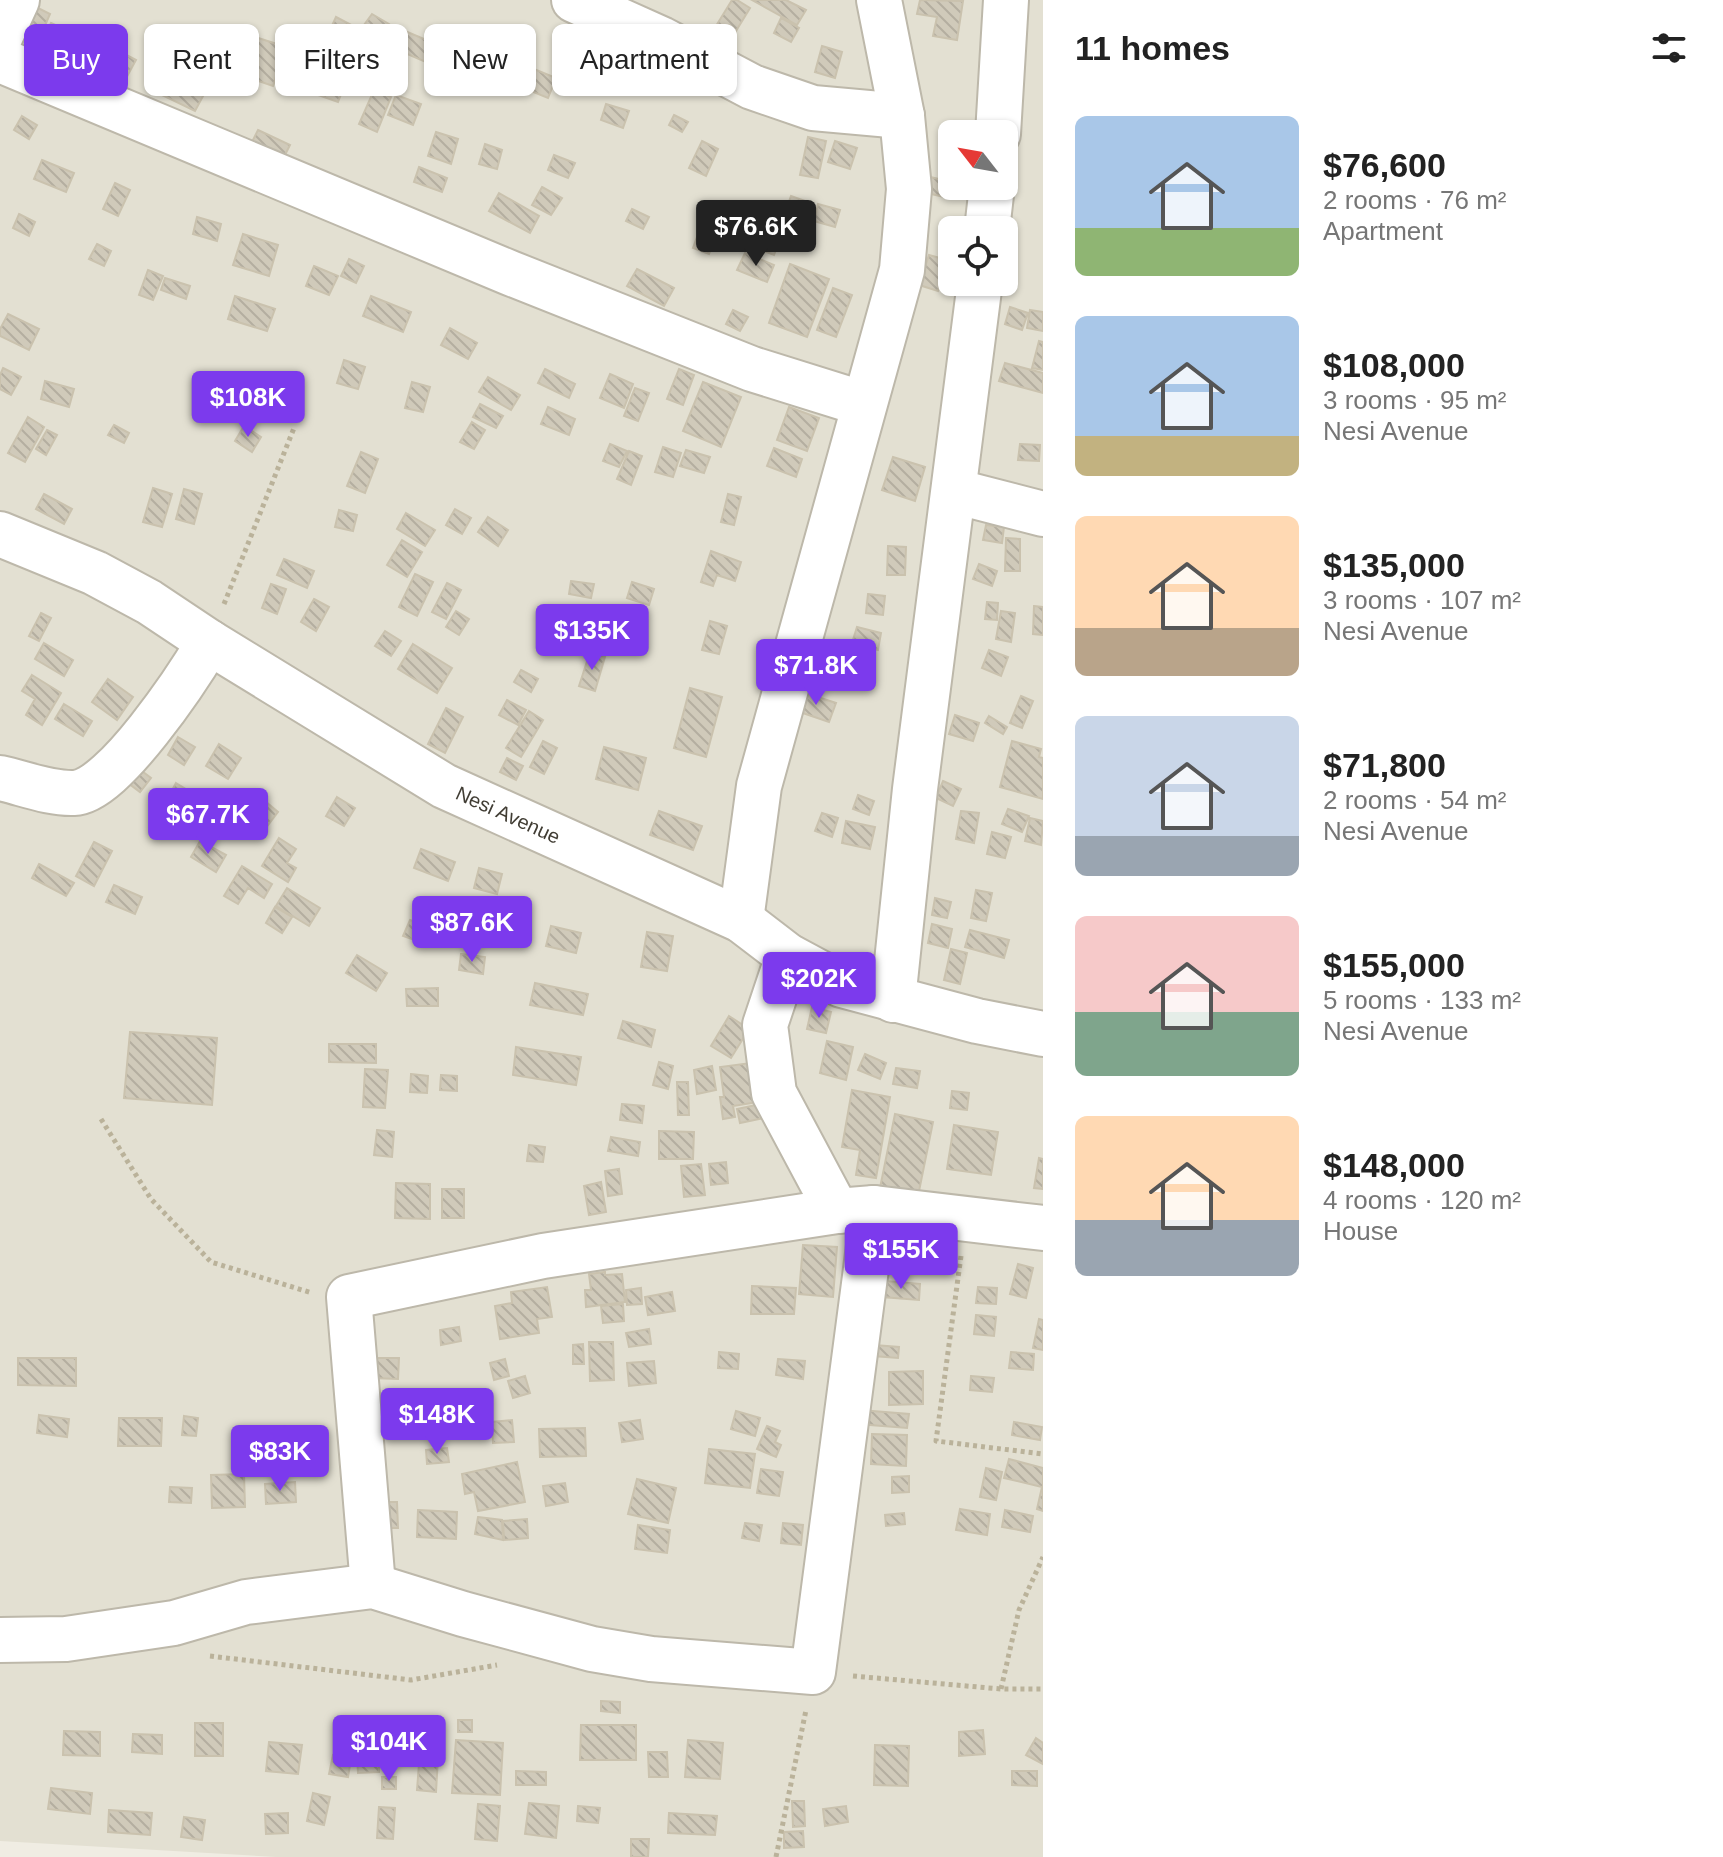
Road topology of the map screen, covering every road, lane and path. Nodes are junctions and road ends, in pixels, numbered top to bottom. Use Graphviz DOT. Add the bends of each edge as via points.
graph roads {
  1 [pos="17,0"];
  2 [pos="574,0"];
  3 [pos="879,0"];
  4 [pos="1006,0"];
  5 [pos="0,37"];
  6 [pos="0,60"];
  7 [pos="902,116"];
  8 [pos="999,120"];
  9 [pos="978,296"];
  10 [pos="864,404"];
  11 [pos="294,428"];
  12 [pos="954,491"];
  13 [pos="1043,514"];
  14 [pos="0,534"];
  15 [pos="209,642"];
  16 [pos="0,778"];
  17 [pos="741,920"];
  18 [pos="788,956"];
  19 [pos="893,1000"];
  20 [pos="1041,1022"];
  21 [pos="101,1119"];
  22 [pos="855,1210"];
  23 [pos="966,1217"];
  24 [pos="1043,1228"];
  25 [pos="349,1297"];
  26 [pos="1043,1454"];
  27 [pos="1043,1557"];
  28 [pos="373,1586"];
  29 [pos="0,1640"];
  30 [pos="207,1656"];
  31 [pos="502,1664"];
  32 [pos="813,1672"];
  33 [pos="1001,1689"];
  34 [pos="1043,1689"];
  35 [pos="776,1857"];
  1 -- 5 [label="street"];
  2 -- 7 [label="street" via="752,87 813,108"];
  3 -- 7 [label="street"];
  4 -- 8 [label="street"];
  6 -- 10 [label="street" via="510,273 752,369"];
  7 -- 10 [label="street" via="909,189 902,270"];
  9 -- 12 [label="street"];
  10 -- 17 [label="street" via="759,786"];
  11 -- 15 [label="path"];
  12 -- 13 [label="street"];
  12 -- 19 [label="street"];
  14 -- 15 [label="street, Nesi Avenue" via="95,573"];
  15 -- 16 [label="street" via="176,695 92,788 75,793"];
  15 -- 17 [label="street, Nesi Avenue" via="444,786"];
  17 -- 18 [label="street, Nesi Avenue"];
  18 -- 19 [label="street, Nesi Avenue" via="842,985"];
  18 -- 22 [label="street" via="765,1025 774,1093"];
  19 -- 20 [label="street, Nesi Avenue"];
  21 -- 25 [label="path" via="151,1199 211,1262 303,1292"];
  22 -- 23 [label="street"];
  22 -- 25 [label="street" via="543,1256"];
  22 -- 32 [label="street"];
  23 -- 24 [label="street"];
  23 -- 26 [label="path" via="936,1441"];
  25 -- 28 [label="street"];
  27 -- 33 [label="path" via="1019,1610"];
  28 -- 29 [label="street" via="246,1602 174,1623 81,1637"];
  28 -- 32 [label="street" via="592,1649"];
  30 -- 31 [label="path" via="411,1680"];
  32 -- 33 [label="path"];
  32 -- 35 [label="path"];
  33 -- 34 [label="path"];
}
